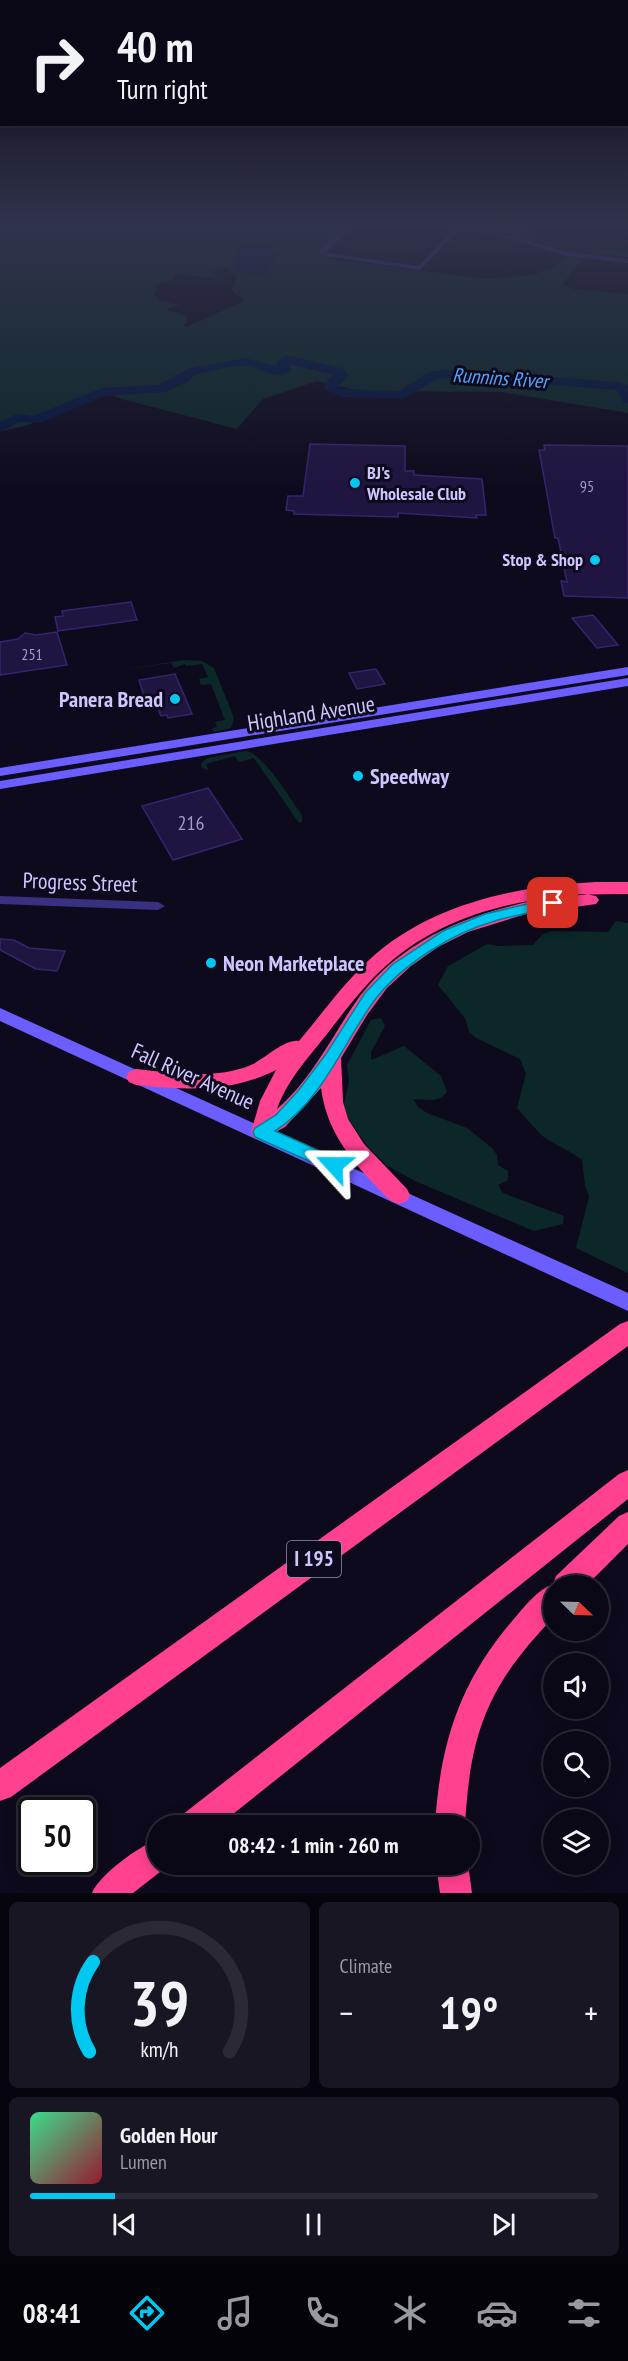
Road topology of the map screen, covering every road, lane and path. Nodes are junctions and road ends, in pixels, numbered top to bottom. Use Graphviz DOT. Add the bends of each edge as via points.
graph roads {
  1 [pos="628,671"];
  2 [pos="628,682"];
  3 [pos="0,772"];
  4 [pos="0,785"];
  5 [pos="628,888"];
  6 [pos="0,900"];
  7 [pos="628,900"];
  8 [pos="158,906"];
  9 [pos="334,1011"];
  10 [pos="0,1014"];
  11 [pos="331,1058"];
  12 [pos="136,1077"];
  13 [pos="261,1132"];
  14 [pos="399,1195"];
  15 [pos="628,1302"];
  16 [pos="628,1323"];
  17 [pos="628,1332"];
  18 [pos="563,1378"];
  19 [pos="628,1483"];
  20 [pos="628,1525"];
  21 [pos="577,1575"];
  22 [pos="543,1609"];
  23 [pos="0,1786"];
  24 [pos="207,1815"];
  25 [pos="451,1815"];
  26 [pos="147,1863"];
  27 [pos="454,1875"];
  28 [pos="108,1893"];
  29 [pos="456,1893"];
  1 -- 3 [label="main road, Highland Avenue"];
  2 -- 4 [label="main road, Highland Avenue"];
  5 -- 9 [label="highway" via="530,893 450,917 384,957"];
  6 -- 8 [label="street, Progress Street"];
  7 -- 11 [label="highway" via="537,905 489,917 448,935 410,958 379,986 361,1007"];
  9 -- 12 [label="highway" via="290,1052 247,1076 204,1083"];
  9 -- 13 [label="highway" via="276,1085"];
  10 -- 12 [label="main road, Fall River Avenue"];
  11 -- 13 [label="highway" via="289,1112"];
  11 -- 14 [label="highway" via="330,1092 341,1129 362,1159"];
  12 -- 13 [label="main road, Fall River Avenue"];
  13 -- 14 [label="main road, Fall River Avenue"];
  14 -- 15 [label="main road, Fall River Avenue"];
  16 -- 18 [label="highway"];
  17 -- 18 [label="highway, I 195"];
  18 -- 23 [label="highway, I 195"];
  19 -- 24 [label="highway"];
  20 -- 21 [label="highway"];
  22 -- 25 [label="highway" via="509,1642 474,1699 453,1773"];
  26 -- 28 [label="highway"];
  27 -- 29 [label="highway"];
}
